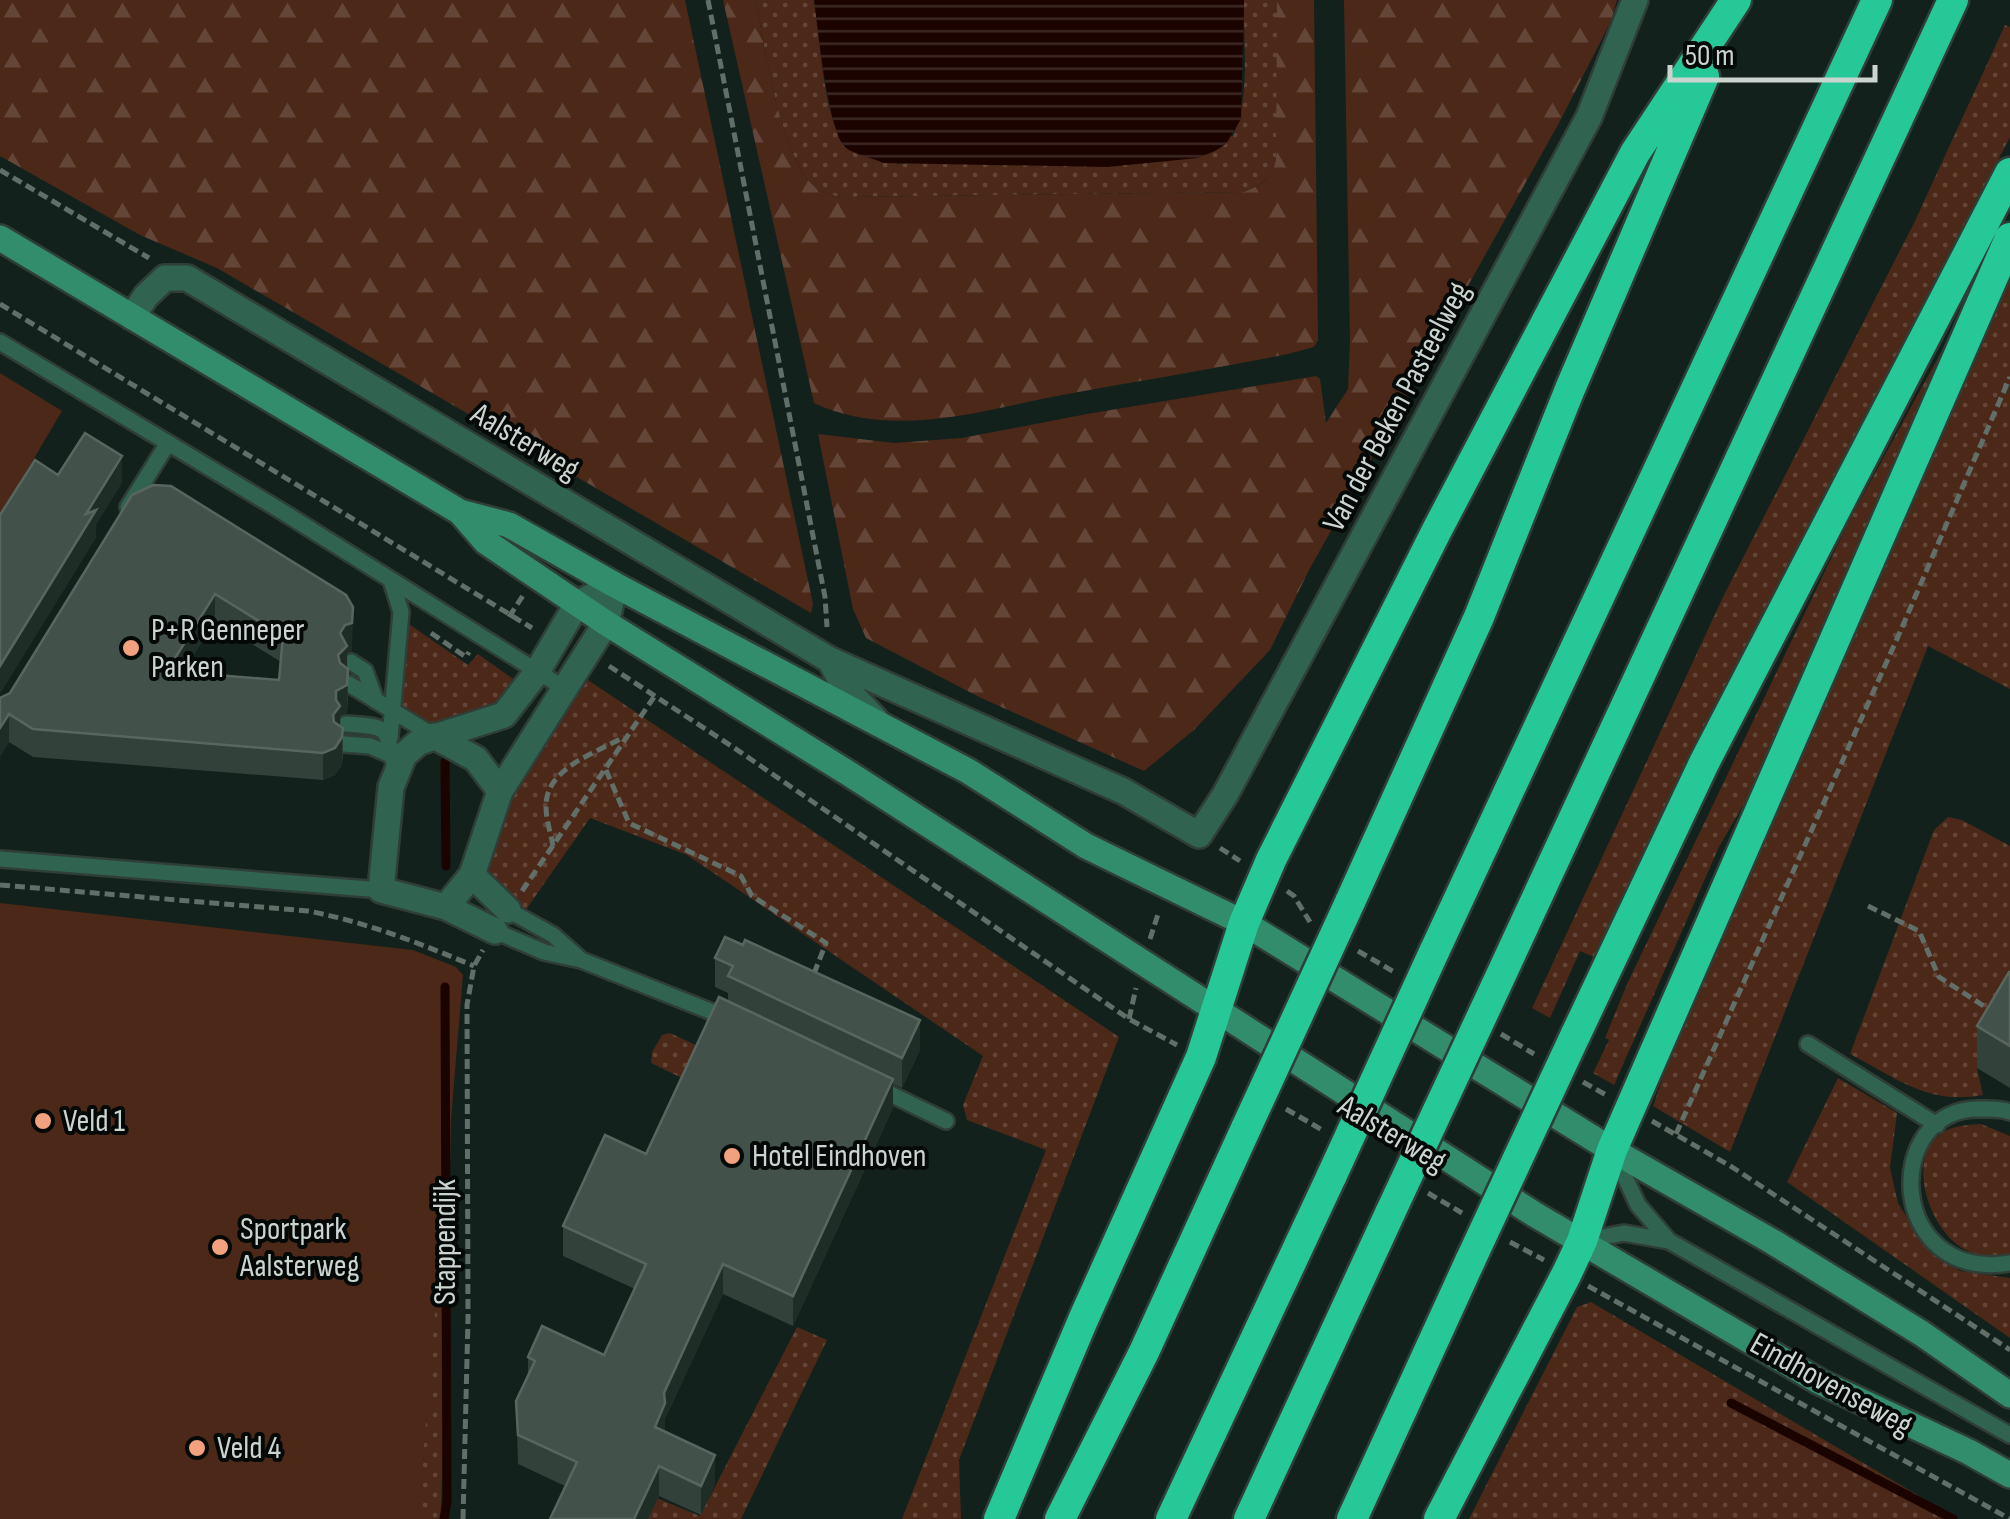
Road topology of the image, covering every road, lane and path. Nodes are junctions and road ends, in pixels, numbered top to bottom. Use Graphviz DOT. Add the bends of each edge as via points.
graph roads {
  1 [pos="708,0"];
  2 [pos="1636,0"];
  3 [pos="1737,0"];
  4 [pos="1877,0"];
  5 [pos="1954,0"];
  6 [pos="0,170"];
  7 [pos="2010,174"];
  8 [pos="0,238"];
  9 [pos="2010,238"];
  10 [pos="188,278"];
  11 [pos="0,304"];
  12 [pos="132,317"];
  13 [pos="0,342"];
  14 [pos="2010,377"];
  15 [pos="168,443"];
  16 [pos="460,512"];
  17 [pos="119,523"];
  18 [pos="391,580"];
  19 [pos="615,585"];
  20 [pos="578,604"];
  21 [pos="509,617"];
  22 [pos="606,623"];
  23 [pos="830,660"];
  24 [pos="351,662"];
  25 [pos="537,672"];
  26 [pos="349,684"];
  27 [pos="566,690"];
  28 [pos="383,705"];
  29 [pos="346,724"];
  30 [pos="881,726"];
  31 [pos="628,735"];
  32 [pos="434,736"];
  33 [pos="344,744"];
  34 [pos="392,754"];
  35 [pos="606,770"];
  36 [pos="500,791"];
  37 [pos="1198,835"];
  38 [pos="553,846"];
  39 [pos="0,859"];
  40 [pos="472,875"];
  41 [pos="0,885"];
  42 [pos="1171,887"];
  43 [pos="381,890"];
  44 [pos="1868,906"];
  45 [pos="446,907"];
  46 [pos="502,920"];
  47 [pos="1244,923"];
  48 [pos="581,960"];
  49 [pos="1142,965"];
  50 [pos="815,989"];
  51 [pos="1216,1012"];
  52 [pos="1996,1014"];
  53 [pos="1129,1019"];
  54 [pos="741,1024"];
  55 [pos="1808,1044"];
  56 [pos="1200,1057"];
  57 [pos="863,1081"];
  58 [pos="1285,1108"];
  59 [pos="2010,1112"];
  60 [pos="946,1120"];
  61 [pos="1937,1124"];
  62 [pos="1675,1134"];
  63 [pos="1335,1138"];
  64 [pos="1612,1150"];
  65 [pos="1732,1167"];
  66 [pos="1420,1188"];
  67 [pos="1470,1218"];
  68 [pos="1504,1238"];
  69 [pos="1669,1240"];
  70 [pos="1582,1241"];
  71 [pos="2010,1263"];
  72 [pos="1567,1273"];
  73 [pos="1647,1280"];
  74 [pos="2010,1350"];
  75 [pos="2010,1395"];
  76 [pos="2010,1435"];
  77 [pos="2010,1475"];
  78 [pos="463,1519"];
  79 [pos="999,1519"];
  80 [pos="1060,1519"];
  81 [pos="1172,1519"];
  82 [pos="1248,1519"];
  83 [pos="1352,1519"];
  84 [pos="1440,1519"];
  85 [pos="2010,1519"];
  1 -- 23 [label="path" via="825,597"];
  2 -- 37 [label="street, Van der Beken Pasteelweg" via="1589,117"];
  3 -- 47 [label="highway" via="1635,153 1437,530"];
  3 -- 80 [label="highway, bridge" via="1479,617 1144,1352"];
  4 -- 81 [label="highway, bridge"];
  5 -- 82 [label="highway, bridge"];
  6 -- 10 [label="path"];
  7 -- 83 [label="highway, bridge" via="1722,729"];
  8 -- 12 [label="main road, Aalsterweg"];
  9 -- 64 [label="highway"];
  10 -- 12 [label="street" via="165,278"];
  10 -- 23 [label="street, Aalsterweg"];
  11 -- 21 [label="path"];
  12 -- 16 [label="main road, Aalsterweg"];
  13 -- 15 [label="lane"];
  14 -- 62 [label="path"];
  15 -- 17 [label="lane"];
  15 -- 18 [label="lane"];
  16 -- 19 [label="main road, Aalsterweg" via="509,525"];
  16 -- 20 [label="main road, Aalsterweg" via="486,542"];
  18 -- 25 [label="lane"];
  18 -- 28 [label="lane" via="400,612"];
  19 -- 20 [label="street"];
  19 -- 22 [label="street"];
  19 -- 30 [label="main road, Aalsterweg"];
  20 -- 22 [label="main road, Aalsterweg"];
  20 -- 25 [label="street"];
  22 -- 27 [label="street"];
  22 -- 49 [label="main road, Aalsterweg"];
  23 -- 30 [label="street, Aalsterweg" via="845,688"];
  23 -- 37 [label="street, Aalsterweg" via="1123,791"];
  24 -- 28 [label="lane" via="365,671"];
  25 -- 27 [label="lane"];
  25 -- 32 [label="street" via="504,715"];
  26 -- 28 [label="lane"];
  27 -- 36 [label="street"];
  28 -- 32 [label="lane"];
  28 -- 34 [label="lane"];
  29 -- 34 [label="lane" via="376,726"];
  30 -- 42 [label="main road, Aalsterweg" via="968,771 1086,846"];
  31 -- 35 [label="path"];
  31 -- 38 [label="path" via="552,782 546,808"];
  31 -- 53 [label="path" via="654,697"];
  32 -- 34 [label="street"];
  32 -- 36 [label="street" via="476,760"];
  33 -- 34 [label="lane"];
  34 -- 43 [label="street"];
  35 -- 38 [label="path"];
  35 -- 50 [label="path" via="630,823 741,876 752,896 826,943 813,971"];
  36 -- 40 [label="street"];
  38 -- 46 [label="path"];
  39 -- 43 [label="lane"];
  40 -- 45 [label="street"];
  40 -- 46 [label="street"];
  41 -- 78 [label="path, Stappendijk" via="308,911 354,920 474,966 467,1005"];
  42 -- 47 [label="main road, Aalsterweg"];
  42 -- 49 [label="path"];
  43 -- 45 [label="street"];
  44 -- 52 [label="path" via="1920,931 1940,977"];
  45 -- 46 [label="street"];
  46 -- 48 [label="lane" via="544,952"];
  46 -- 48 [label="lane" via="553,935"];
  47 -- 51 [label="highway"];
  47 -- 64 [label="main road, Aalsterweg"];
  48 -- 54 [label="lane"];
  49 -- 51 [label="main road, Aalsterweg"];
  49 -- 53 [label="path"];
  51 -- 56 [label="highway"];
  51 -- 70 [label="main road, Aalsterweg"];
  53 -- 56 [label="path"];
  55 -- 61 [label="lane"];
  56 -- 79 [label="highway"];
  57 -- 60 [label="lane"];
  58 -- 63 [label="path, Aalsterweg"];
  59 -- 61 [label="lane" via="1964,1109"];
  61 -- 71 [label="lane" via="1910,1169 1918,1220 1938,1247 1960,1261"];
  64 -- 69 [label="lane" via="1638,1205"];
  64 -- 70 [label="highway"];
  64 -- 75 [label="main road, Aalsterweg" via="1921,1333"];
  65 -- 74 [label="path"];
  66 -- 67 [label="path, Aalsterweg"];
  68 -- 72 [label="path"];
  69 -- 70 [label="lane" via="1624,1233"];
  69 -- 76 [label="lane, Eindhovenseweg"];
  70 -- 72 [label="highway"];
  70 -- 73 [label="main road, Aalsterweg"];
  72 -- 84 [label="highway"];
  72 -- 85 [label="path, Eindhovenseweg"];
  73 -- 77 [label="main road, Eindhovenseweg" via="1820,1382"];
}
